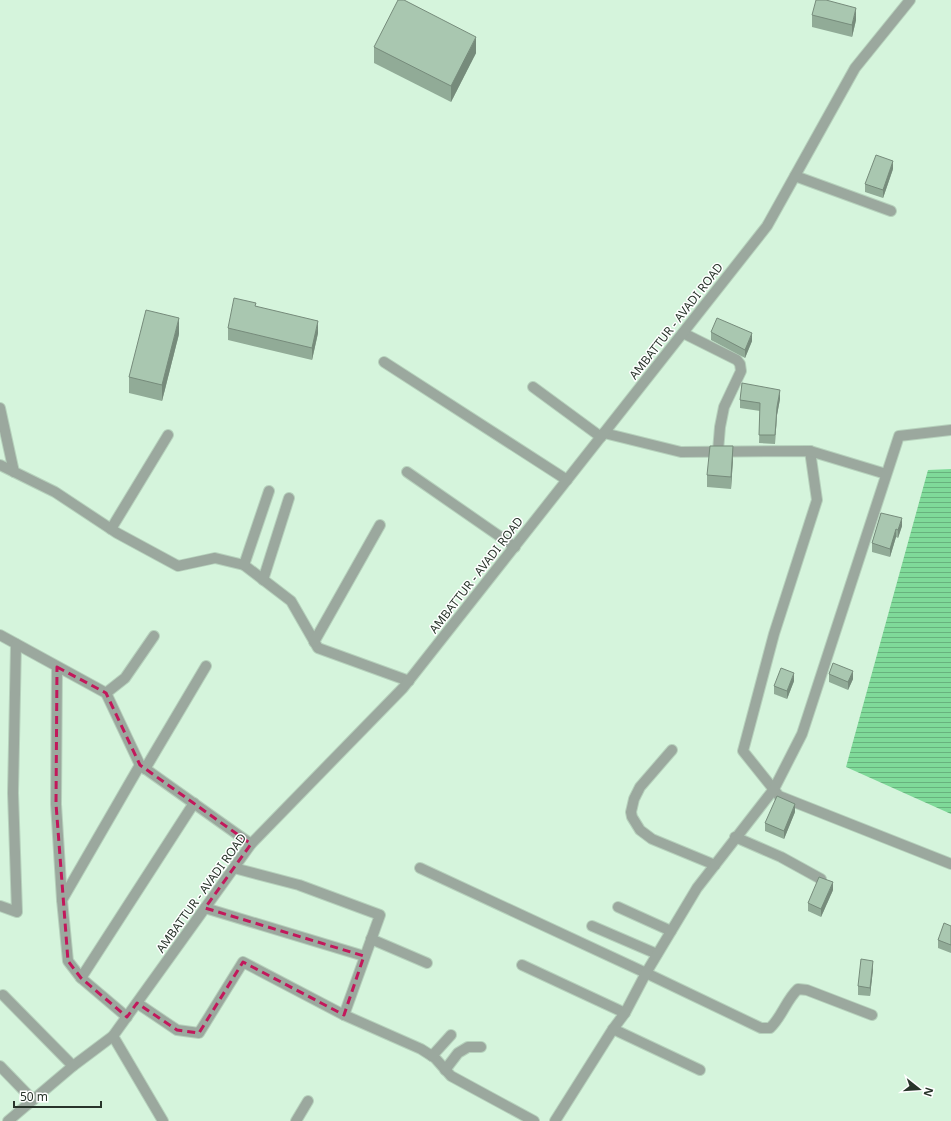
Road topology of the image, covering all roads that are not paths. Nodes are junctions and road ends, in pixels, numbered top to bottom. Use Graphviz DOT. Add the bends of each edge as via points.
graph roads {
  1 [pos="910,0"];
  2 [pos="795,176"];
  3 [pos="891,211"];
  4 [pos="683,333"];
  5 [pos="384,362"];
  6 [pos="533,387"];
  7 [pos="0,408"];
  8 [pos="951,430"];
  9 [pos="168,435"];
  10 [pos="602,435"];
  11 [pos="718,451"];
  12 [pos="810,451"];
  13 [pos="0,465"];
  14 [pos="14,472"];
  15 [pos="407,472"];
  16 [pos="886,474"];
  17 [pos="567,480"];
  18 [pos="269,491"];
  19 [pos="289,498"];
  20 [pos="380,525"];
  21 [pos="111,529"];
  22 [pos="515,547"];
  23 [pos="244,565"];
  24 [pos="263,580"];
  25 [pos="0,635"];
  26 [pos="154,636"];
  27 [pos="314,642"];
  28 [pos="16,644"];
  29 [pos="206,666"];
  30 [pos="57,667"];
  31 [pos="409,681"];
  32 [pos="106,693"];
  33 [pos="672,750"];
  34 [pos="142,767"];
  35 [pos="774,789"];
  36 [pos="194,803"];
  37 [pos="735,837"];
  38 [pos="252,844"];
  39 [pos="715,864"];
  40 [pos="951,864"];
  41 [pos="234,868"];
  42 [pos="420,868"];
  43 [pos="821,879"];
  44 [pos="62,900"];
  45 [pos="0,906"];
  46 [pos="618,907"];
  47 [pos="205,908"];
  48 [pos="592,926"];
  49 [pos="671,931"];
  50 [pos="371,939"];
  51 [pos="657,954"];
  52 [pos="364,956"];
  53 [pos="427,963"];
  54 [pos="522,965"];
  55 [pos="646,973"];
  56 [pos="81,978"];
  57 [pos="3,995"];
  58 [pos="137,1002"];
  59 [pos="625,1013"];
  60 [pos="344,1015"];
  61 [pos="872,1015"];
  62 [pos="127,1017"];
  63 [pos="613,1029"];
  64 [pos="450,1035"];
  65 [pos="113,1036"];
  66 [pos="481,1047"];
  67 [pos="432,1056"];
  68 [pos="0,1066"];
  69 [pos="73,1066"];
  70 [pos="445,1070"];
  71 [pos="700,1070"];
  72 [pos="34,1100"];
  73 [pos="308,1101"];
  74 [pos="8,1121"];
  75 [pos="162,1121"];
  76 [pos="296,1121"];
  77 [pos="534,1121"];
  78 [pos="555,1121"];
  1 -- 2 [label="street, AMBATTUR - AVADI ROAD" via="854,68"];
  2 -- 3 [label="street"];
  2 -- 4 [label="street, AMBATTUR - AVADI ROAD" via="767,226"];
  4 -- 10 [label="street, AMBATTUR - AVADI ROAD"];
  4 -- 11 [label="street" via="737,360 740,364 740,371 724,407"];
  5 -- 17 [label="street"];
  6 -- 10 [label="street"];
  7 -- 14 [label="street"];
  8 -- 16 [label="street" via="899,436"];
  9 -- 21 [label="street"];
  10 -- 11 [label="street" via="681,452"];
  10 -- 17 [label="street, AMBATTUR - AVADI ROAD"];
  11 -- 12 [label="street"];
  12 -- 16 [label="street"];
  12 -- 35 [label="street" via="817,500 774,634 743,750"];
  13 -- 14 [label="street"];
  14 -- 21 [label="street" via="55,492"];
  15 -- 22 [label="street"];
  16 -- 35 [label="street" via="802,734"];
  17 -- 22 [label="street, AMBATTUR - AVADI ROAD"];
  18 -- 23 [label="street"];
  19 -- 24 [label="street"];
  20 -- 27 [label="street"];
  21 -- 23 [label="street" via="178,566 215,558"];
  22 -- 31 [label="street, AMBATTUR - AVADI ROAD"];
  23 -- 24 [label="street"];
  24 -- 27 [label="street" via="291,601"];
  25 -- 28 [label="street"];
  26 -- 32 [label="street" via="125,678"];
  27 -- 31 [label="street" via="318,648"];
  28 -- 30 [label="street"];
  28 -- 45 [label="street" via="13,793 17,912"];
  29 -- 34 [label="street"];
  30 -- 32 [label="street"];
  30 -- 44 [label="street" via="56,804"];
  31 -- 38 [label="street, AMBATTUR - AVADI ROAD"];
  32 -- 34 [label="street"];
  33 -- 39 [label="street" via="640,787 634,799 632,817 640,830 652,839"];
  34 -- 36 [label="street"];
  34 -- 44 [label="street"];
  35 -- 37 [label="street"];
  35 -- 40 [label="street" via="779,796"];
  36 -- 38 [label="street"];
  36 -- 56 [label="street"];
  37 -- 39 [label="street"];
  37 -- 43 [label="street" via="781,857"];
  38 -- 41 [label="street, AMBATTUR - AVADI ROAD"];
  39 -- 49 [label="street"];
  41 -- 47 [label="street, AMBATTUR - AVADI ROAD"];
  41 -- 50 [label="street" via="299,885 380,914"];
  42 -- 55 [label="street"];
  44 -- 56 [label="street" via="68,961"];
  46 -- 49 [label="street"];
  47 -- 52 [label="street"];
  47 -- 58 [label="street, AMBATTUR - AVADI ROAD"];
  48 -- 51 [label="street"];
  49 -- 51 [label="street"];
  50 -- 52 [label="street"];
  50 -- 53 [label="street"];
  51 -- 55 [label="street"];
  52 -- 60 [label="street"];
  54 -- 59 [label="street"];
  55 -- 59 [label="street"];
  55 -- 61 [label="street" via="761,1028 770,1028 777,1021 798,989 807,990"];
  56 -- 62 [label="street"];
  57 -- 69 [label="street"];
  58 -- 60 [label="street" via="177,1030 199,1033 243,962"];
  58 -- 62 [label="street, AMBATTUR - AVADI ROAD"];
  59 -- 63 [label="street"];
  60 -- 67 [label="street"];
  62 -- 65 [label="street, AMBATTUR - AVADI ROAD"];
  63 -- 71 [label="street"];
  63 -- 78 [label="street"];
  64 -- 67 [label="street"];
  65 -- 69 [label="street, AMBATTUR - AVADI ROAD"];
  65 -- 75 [label="street"];
  66 -- 70 [label="street" via="468,1047 458,1054"];
  67 -- 70 [label="street"];
  68 -- 72 [label="street"];
  69 -- 72 [label="street, AMBATTUR - AVADI ROAD"];
  70 -- 77 [label="street" via="451,1076"];
  72 -- 74 [label="street, AMBATTUR - AVADI ROAD"];
  73 -- 76 [label="street"];
}
